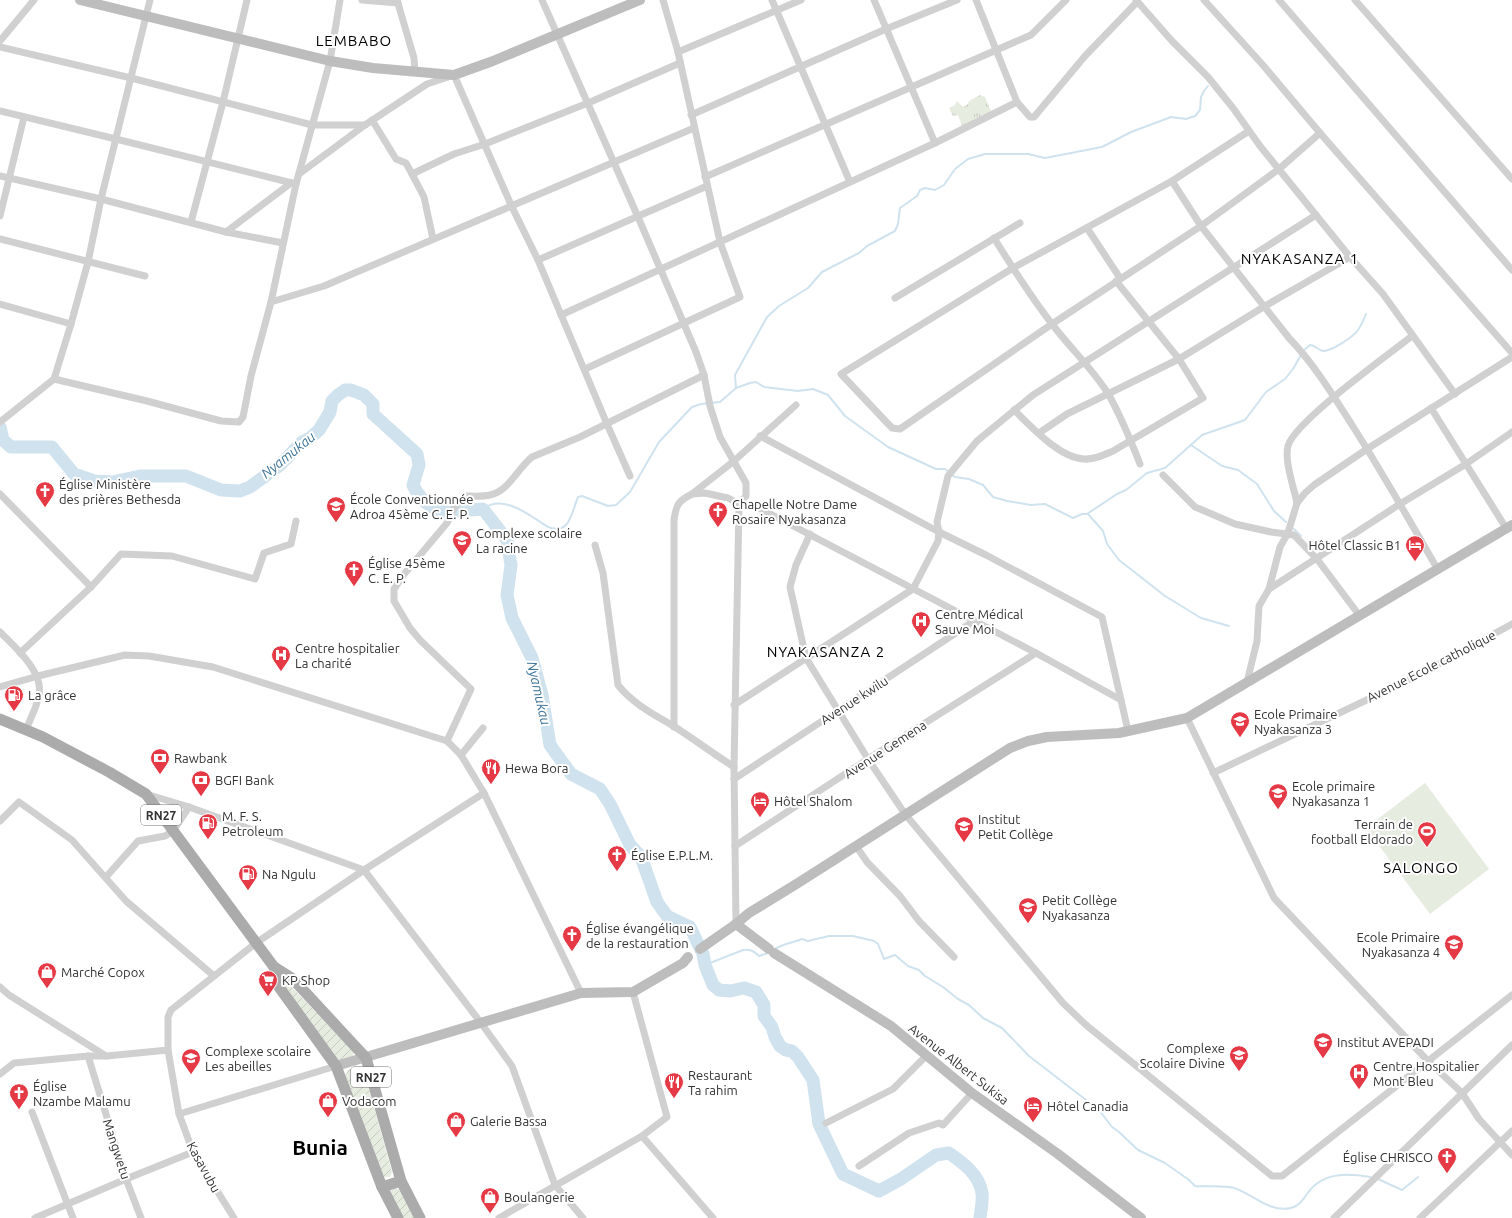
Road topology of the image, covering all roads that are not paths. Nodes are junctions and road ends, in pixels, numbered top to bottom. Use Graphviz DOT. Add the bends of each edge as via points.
graph roads {
  1 [pos="34,0"];
  2 [pos="80,0"];
  3 [pos="150,0"];
  4 [pos="247,0"];
  5 [pos="340,0"];
  6 [pos="362,0"];
  7 [pos="542,0"];
  8 [pos="640,0"];
  9 [pos="663,0"];
  10 [pos="772,0"];
  11 [pos="801,0"];
  12 [pos="874,0"];
  13 [pos="957,0"];
  14 [pos="976,0"];
  15 [pos="1066,0"];
  16 [pos="1204,0"];
  17 [pos="1279,0"];
  18 [pos="1355,0"];
  19 [pos="398,1"];
  20 [pos="1137,1"];
  21 [pos="775,10"];
  22 [pos="146,16"];
  23 [pos="886,29"];
  24 [pos="558,34"];
  25 [pos="237,38"];
  26 [pos="0,41"];
  27 [pos="0,47"];
  28 [pos="996,51"];
  29 [pos="678,52"];
  30 [pos="330,61"];
  31 [pos="680,63"];
  32 [pos="800,67"];
  33 [pos="415,71"];
  34 [pos="454,75"];
  35 [pos="131,78"];
  36 [pos="910,87"];
  37 [pos="223,102"];
  38 [pos="1017,102"];
  39 [pos="588,103"];
  40 [pos="0,111"];
  41 [pos="691,115"];
  42 [pos="24,117"];
  43 [pos="368,122"];
  44 [pos="825,124"];
  45 [pos="312,125"];
  46 [pos="694,128"];
  47 [pos="1250,131"];
  48 [pos="1320,133"];
  49 [pos="116,138"];
  50 [pos="935,143"];
  51 [pos="485,144"];
  52 [pos="207,161"];
  53 [pos="614,162"];
  54 [pos="1279,169"];
  55 [pos="299,174"];
  56 [pos="412,174"];
  57 [pos="0,176"];
  58 [pos="9,178"];
  59 [pos="705,178"];
  60 [pos="1512,179"];
  61 [pos="1172,181"];
  62 [pos="850,182"];
  63 [pos="294,184"];
  64 [pos="707,186"];
  65 [pos="101,199"];
  66 [pos="512,206"];
  67 [pos="1316,215"];
  68 [pos="0,216"];
  69 [pos="638,217"];
  70 [pos="191,222"];
  71 [pos="1020,223"];
  72 [pos="1202,226"];
  73 [pos="1087,228"];
  74 [pos="226,232"];
  75 [pos="994,238"];
  76 [pos="0,239"];
  77 [pos="433,239"];
  78 [pos="720,242"];
  79 [pos="283,243"];
  80 [pos="1350,257"];
  81 [pos="538,260"];
  82 [pos="88,262"];
  83 [pos="1013,268"];
  84 [pos="1233,268"];
  85 [pos="660,270"];
  86 [pos="1512,270"];
  87 [pos="145,276"];
  88 [pos="1118,280"];
  89 [pos="895,298"];
  90 [pos="271,302"];
  91 [pos="0,304"];
  92 [pos="1265,306"];
  93 [pos="561,315"];
  94 [pos="1148,321"];
  95 [pos="71,324"];
  96 [pos="684,324"];
  97 [pos="1052,324"];
  98 [pos="1412,336"];
  99 [pos="1512,354"];
  100 [pos="1512,357"];
  101 [pos="1179,359"];
  102 [pos="1084,362"];
  103 [pos="584,369"];
  104 [pos="704,375"];
  105 [pos="54,379"];
  106 [pos="1455,394"];
  107 [pos="1108,395"];
  108 [pos="1334,397"];
  109 [pos="796,405"];
  110 [pos="1431,408"];
  111 [pos="1014,410"];
  112 [pos="2,421"];
  113 [pos="606,424"];
  114 [pos="1512,432"];
  115 [pos="1039,433"];
  116 [pos="760,436"];
  117 [pos="1131,440"];
  118 [pos="1367,449"];
  119 [pos="734,461"];
  120 [pos="1140,464"];
  121 [pos="1466,464"];
  122 [pos="1164,475"];
  123 [pos="630,476"];
  124 [pos="0,494"];
  125 [pos="692,494"];
  126 [pos="1297,503"];
  127 [pos="739,504"];
  128 [pos="1400,504"];
  129 [pos="296,521"];
  130 [pos="1509,527"];
  131 [pos="939,532"];
  132 [pos="1288,533"];
  133 [pos="810,534"];
  134 [pos="595,545"];
  135 [pos="1317,559"];
  136 [pos="1438,570"];
  137 [pos="91,587"];
  138 [pos="913,589"];
  139 [pos="1269,589"];
  140 [pos="1359,615"];
  141 [pos="974,621"];
  142 [pos="1512,624"];
  143 [pos="0,632"];
  144 [pos="20,653"];
  145 [pos="1036,653"];
  146 [pos="806,658"];
  147 [pos="38,676"];
  148 [pos="1247,682"];
  149 [pos="0,687"];
  150 [pos="1121,700"];
  151 [pos="734,705"];
  152 [pos="838,711"];
  153 [pos="1187,718"];
  154 [pos="0,719"];
  155 [pos="674,727"];
  156 [pos="483,728"];
  157 [pos="26,730"];
  158 [pos="1128,731"];
  159 [pos="447,741"];
  160 [pos="461,755"];
  161 [pos="868,759"];
  162 [pos="734,767"];
  163 [pos="1213,773"];
  164 [pos="734,779"];
  165 [pos="484,793"];
  166 [pos="146,794"];
  167 [pos="189,808"];
  168 [pos="905,814"];
  169 [pos="0,821"];
  170 [pos="173,831"];
  171 [pos="735,846"];
  172 [pos="856,846"];
  173 [pos="364,870"];
  174 [pos="106,877"];
  175 [pos="736,924"];
  176 [pos="256,943"];
  177 [pos="703,946"];
  178 [pos="688,957"];
  179 [pos="954,957"];
  180 [pos="274,967"];
  181 [pos="214,976"];
  182 [pos="0,987"];
  183 [pos="634,992"];
  184 [pos="581,993"];
  185 [pos="1512,995"];
  186 [pos="481,1023"];
  187 [pos="1512,1045"];
  188 [pos="168,1050"];
  189 [pos="927,1055"];
  190 [pos="88,1056"];
  191 [pos="106,1056"];
  192 [pos="366,1058"];
  193 [pos="1428,1061"];
  194 [pos="336,1066"];
  195 [pos="0,1074"];
  196 [pos="972,1093"];
  197 [pos="1462,1093"];
  198 [pos="32,1112"];
  199 [pos="179,1114"];
  200 [pos="826,1123"];
  201 [pos="1512,1131"];
  202 [pos="642,1136"];
  203 [pos="1500,1142"];
  204 [pos="194,1152"];
  205 [pos="1512,1155"];
  206 [pos="858,1166"];
  207 [pos="126,1179"];
  208 [pos="401,1181"];
  209 [pos="555,1185"];
  210 [pos="382,1187"];
  211 [pos="67,1205"];
  212 [pos="35,1218"];
  213 [pos="73,1218"];
  214 [pos="141,1218"];
  215 [pos="234,1218"];
  216 [pos="398,1218"];
  217 [pos="420,1218"];
  218 [pos="499,1218"];
  219 [pos="583,1218"];
  220 [pos="714,1218"];
  221 [pos="1141,1218"];
  222 [pos="1334,1218"];
  223 [pos="1420,1218"];
  1 -- 26 [label="street"];
  2 -- 22 [label="street"];
  3 -- 22 [label="street"];
  4 -- 25 [label="street"];
  5 -- 30 [label="street"];
  6 -- 19 [label="street"];
  7 -- 24 [label="street"];
  8 -- 24 [label="street"];
  9 -- 29 [label="street"];
  10 -- 21 [label="street"];
  11 -- 21 [label="street"];
  12 -- 23 [label="street"];
  13 -- 23 [label="street"];
  14 -- 28 [label="street"];
  15 -- 28 [label="street" via="1031,34"];
  16 -- 48 [label="street"];
  17 -- 86 [label="street"];
  18 -- 60 [label="street"];
  19 -- 33 [label="street" via="414,58"];
  20 -- 38 [label="street" via="1085,56 1034,117 1030,117"];
  20 -- 47 [label="street" via="1208,77"];
  21 -- 29 [label="street"];
  21 -- 32 [label="street"];
  22 -- 25 [label="street"];
  22 -- 35 [label="street"];
  23 -- 32 [label="street"];
  23 -- 36 [label="street"];
  24 -- 34 [label="street"];
  24 -- 39 [label="street"];
  25 -- 30 [label="street"];
  25 -- 37 [label="street"];
  27 -- 35 [label="street"];
  28 -- 36 [label="street"];
  28 -- 38 [label="street"];
  29 -- 31 [label="street"];
  30 -- 33 [label="street"];
  30 -- 45 [label="street"];
  31 -- 39 [label="street"];
  31 -- 41 [label="street"];
  32 -- 41 [label="street"];
  32 -- 44 [label="street"];
  33 -- 34 [label="street"];
  34 -- 43 [label="street" via="428,84"];
  34 -- 51 [label="street"];
  35 -- 37 [label="street"];
  35 -- 49 [label="street"];
  36 -- 44 [label="street"];
  36 -- 50 [label="street"];
  37 -- 45 [label="street"];
  37 -- 52 [label="street"];
  38 -- 50 [label="street"];
  39 -- 51 [label="street"];
  39 -- 53 [label="street"];
  40 -- 42 [label="street"];
  41 -- 46 [label="street"];
  42 -- 49 [label="street"];
  42 -- 58 [label="street"];
  43 -- 45 [label="street"];
  43 -- 55 [label="street"];
  43 -- 56 [label="street" via="396,159 406,163"];
  44 -- 59 [label="street"];
  44 -- 62 [label="street"];
  45 -- 55 [label="street"];
  46 -- 53 [label="street"];
  46 -- 59 [label="street"];
  47 -- 54 [label="street"];
  47 -- 61 [label="street"];
  48 -- 54 [label="street"];
  48 -- 99 [label="street"];
  49 -- 52 [label="street"];
  49 -- 65 [label="street"];
  50 -- 62 [label="street"];
  51 -- 56 [label="street" via="454,154"];
  51 -- 66 [label="street"];
  52 -- 63 [label="street"];
  52 -- 70 [label="street"];
  53 -- 66 [label="street"];
  53 -- 69 [label="street"];
  54 -- 67 [label="street"];
  54 -- 72 [label="street"];
  55 -- 63 [label="street"];
  56 -- 77 [label="street" via="424,197"];
  57 -- 58 [label="street"];
  58 -- 65 [label="street"];
  58 -- 68 [label="street"];
  59 -- 64 [label="street"];
  61 -- 72 [label="street"];
  61 -- 73 [label="street"];
  62 -- 78 [label="street"];
  63 -- 74 [label="street"];
  63 -- 79 [label="street"];
  64 -- 69 [label="street"];
  64 -- 78 [label="street"];
  65 -- 70 [label="street"];
  65 -- 82 [label="street"];
  66 -- 77 [label="street"];
  66 -- 81 [label="street"];
  67 -- 80 [label="street"];
  67 -- 84 [label="street"];
  69 -- 81 [label="street"];
  69 -- 85 [label="street"];
  70 -- 74 [label="street"];
  71 -- 75 [label="street"];
  72 -- 84 [label="street"];
  72 -- 88 [label="street"];
  73 -- 83 [label="street"];
  73 -- 88 [label="street"];
  74 -- 79 [label="street"];
  75 -- 83 [label="street"];
  75 -- 89 [label="street"];
  76 -- 82 [label="street"];
  77 -- 90 [label="street" via="324,286"];
  78 -- 85 [label="street"];
  78 -- 96 [label="street" via="740,297"];
  79 -- 90 [label="street"];
  80 -- 92 [label="street"];
  80 -- 98 [label="street" via="1383,294"];
  81 -- 93 [label="street"];
  82 -- 87 [label="street"];
  82 -- 95 [label="street"];
  83 -- 97 [label="street"];
  83 -- 97 [label="street" via="841,374 892,428 900,429"];
  84 -- 92 [label="street"];
  84 -- 94 [label="street"];
  85 -- 93 [label="street"];
  85 -- 96 [label="street"];
  88 -- 94 [label="street"];
  88 -- 97 [label="street"];
  90 -- 105 [label="street" via="240,422 221,421"];
  91 -- 95 [label="street"];
  92 -- 101 [label="street"];
  92 -- 108 [label="street"];
  93 -- 103 [label="street"];
  94 -- 101 [label="street"];
  94 -- 102 [label="street"];
  95 -- 105 [label="street"];
  96 -- 103 [label="street"];
  96 -- 104 [label="street"];
  97 -- 102 [label="street"];
  98 -- 106 [label="street"];
  98 -- 108 [label="street"];
  100 -- 106 [label="street"];
  101 -- 107 [label="street"];
  101 -- 117 [label="street" via="1203,398"];
  102 -- 107 [label="street"];
  102 -- 111 [label="street"];
  103 -- 113 [label="street"];
  104 -- 113 [label="street"];
  104 -- 119 [label="street" via="709,403 720,437"];
  105 -- 112 [label="street"];
  106 -- 110 [label="street"];
  107 -- 115 [label="street" via="1067,414"];
  107 -- 117 [label="street"];
  108 -- 118 [label="street"];
  108 -- 126 [label="street" via="1312,416 1288,444 1287,458"];
  109 -- 116 [label="street"];
  110 -- 118 [label="street"];
  110 -- 121 [label="street"];
  111 -- 115 [label="street"];
  111 -- 131 [label="street" via="977,441 949,473 937,522"];
  113 -- 123 [label="street"];
  113 -- 159 [label="street" via="532,458 500,490 491,495 464,496 454,508 448,523 394,589 394,601 410,628 471,689"];
  114 -- 121 [label="street"];
  115 -- 117 [label="street" via="1065,454 1083,459 1099,457"];
  116 -- 119 [label="street"];
  116 -- 131 [label="street"];
  117 -- 120 [label="street"];
  118 -- 126 [label="street" via="1314,485"];
  118 -- 128 [label="street"];
  119 -- 125 [label="street"];
  119 -- 127 [label="street" via="746,483 746,496"];
  121 -- 128 [label="street"];
  121 -- 130 [label="street"];
  122 -- 132 [label="street" via="1200,509 1235,524"];
  124 -- 137 [label="street"];
  125 -- 127 [label="street" via="705,493 728,498"];
  125 -- 155 [label="street" via="676,506 674,520"];
  126 -- 132 [label="street"];
  127 -- 133 [label="street" via="755,506"];
  127 -- 151 [label="street"];
  128 -- 135 [label="street"];
  128 -- 136 [label="street"];
  129 -- 137 [label="street" via="291,544 264,554 255,579 172,556 121,554"];
  130 -- 136 [label="street"];
  131 -- 138 [label="street" via="938,541"];
  131 -- 150 [label="street" via="1102,617"];
  132 -- 135 [label="street" via="1294,535"];
  132 -- 139 [label="street" via="1280,547"];
  133 -- 138 [label="street"];
  133 -- 146 [label="street" via="796,565 790,587"];
  134 -- 155 [label="street" via="603,573 618,685 653,715"];
  135 -- 139 [label="street"];
  135 -- 140 [label="street"];
  136 -- 140 [label="street"];
  137 -- 144 [label="street"];
  138 -- 141 [label="street"];
  138 -- 146 [label="street"];
  139 -- 148 [label="street" via="1259,606 1257,641"];
  140 -- 148 [label="street"];
  141 -- 145 [label="street"];
  141 -- 152 [label="street, Avenue kwilu"];
  142 -- 163 [label="street, Avenue Ecole catholique" via="1415,677"];
  143 -- 144 [label="street"];
  144 -- 147 [label="street"];
  145 -- 150 [label="street"];
  145 -- 161 [label="street, Avenue Gemena"];
  146 -- 151 [label="street"];
  146 -- 152 [label="street"];
  147 -- 149 [label="street"];
  147 -- 157 [label="street" via="40,694"];
  147 -- 159 [label="street" via="125,655 149,656 213,667"];
  148 -- 153 [label="street"];
  150 -- 158 [label="street"];
  151 -- 162 [label="street"];
  152 -- 161 [label="street"];
  152 -- 164 [label="street, Avenue kwilu"];
  153 -- 158 [label="street"];
  153 -- 163 [label="street"];
  154 -- 157 [label="main road, RN27"];
  155 -- 162 [label="street"];
  156 -- 160 [label="street"];
  157 -- 166 [label="main road, RN27"];
  158 -- 168 [label="street" via="1047,737 1028,741 1010,748"];
  159 -- 160 [label="street"];
  160 -- 165 [label="street"];
  161 -- 168 [label="street"];
  161 -- 171 [label="street, Avenue Gemena"];
  162 -- 164 [label="street"];
  163 -- 193 [label="street" via="1274,898"];
  164 -- 171 [label="street"];
  165 -- 173 [label="street, Kasavubu"];
  165 -- 184 [label="street"];
  166 -- 167 [label="street"];
  166 -- 170 [label="main road, RN27"];
  167 -- 170 [label="street"];
  167 -- 173 [label="street"];
  168 -- 172 [label="street"];
  168 -- 193 [label="street" via="1080,1020 1272,1176 1282,1176"];
  169 -- 174 [label="street" via="19,802 72,840"];
  170 -- 174 [label="street" via="165,836 138,841"];
  170 -- 176 [label="main road, RN27"];
  171 -- 175 [label="street"];
  172 -- 175 [label="street" via="749,913"];
  172 -- 179 [label="street" via="867,862"];
  173 -- 176 [label="street, Kasavubu"];
  173 -- 186 [label="street"];
  174 -- 181 [label="street" via="126,901"];
  175 -- 177 [label="street"];
  175 -- 189 [label="street, Avenue Albert Sukisa" via="772,951 891,1026"];
  176 -- 180 [label="main road, RN27"];
  176 -- 181 [label="street, Kasavubu"];
  178 -- 183 [label="street" via="683,963"];
  180 -- 192 [label="main road, RN27" via="293,979"];
  180 -- 194 [label="main road, RN27" via="279,987"];
  181 -- 188 [label="street, Kasavubu" via="171,1010 168,1018"];
  182 -- 191 [label="street"];
  183 -- 184 [label="street"];
  183 -- 202 [label="street" via="667,1117"];
  184 -- 186 [label="street"];
  185 -- 193 [label="street"];
  186 -- 192 [label="street"];
  186 -- 209 [label="street" via="512,1066"];
  187 -- 197 [label="street"];
  188 -- 191 [label="street"];
  188 -- 199 [label="street, Kasavubu"];
  189 -- 196 [label="street, Avenue Albert Sukisa"];
  189 -- 200 [label="street" via="893,1089"];
  190 -- 191 [label="street"];
  190 -- 195 [label="street" via="14,1064"];
  190 -- 207 [label="street, Mangwetu"];
  192 -- 194 [label="street"];
  192 -- 208 [label="main road, RN27"];
  193 -- 197 [label="street"];
  194 -- 199 [label="street"];
  194 -- 210 [label="main road, RN27"];
  196 -- 206 [label="street" via="943,1124 939,1123 909,1134"];
  196 -- 221 [label="street, Avenue Albert Sukisa" via="1058,1154"];
  197 -- 203 [label="street"];
  197 -- 222 [label="street"];
  198 -- 211 [label="street"];
  199 -- 204 [label="street, Kasavubu"];
  201 -- 203 [label="street"];
  202 -- 209 [label="street"];
  202 -- 220 [label="street"];
  203 -- 205 [label="street"];
  203 -- 223 [label="street"];
  204 -- 207 [label="street"];
  204 -- 215 [label="street, Kasavubu"];
  207 -- 211 [label="street"];
  207 -- 214 [label="street, Mangwetu"];
  208 -- 210 [label="main road"];
  208 -- 217 [label="main road, RN27"];
  209 -- 218 [label="street"];
  209 -- 219 [label="street"];
  210 -- 216 [label="main road, RN27"];
  211 -- 212 [label="street"];
  211 -- 213 [label="street"];
}
